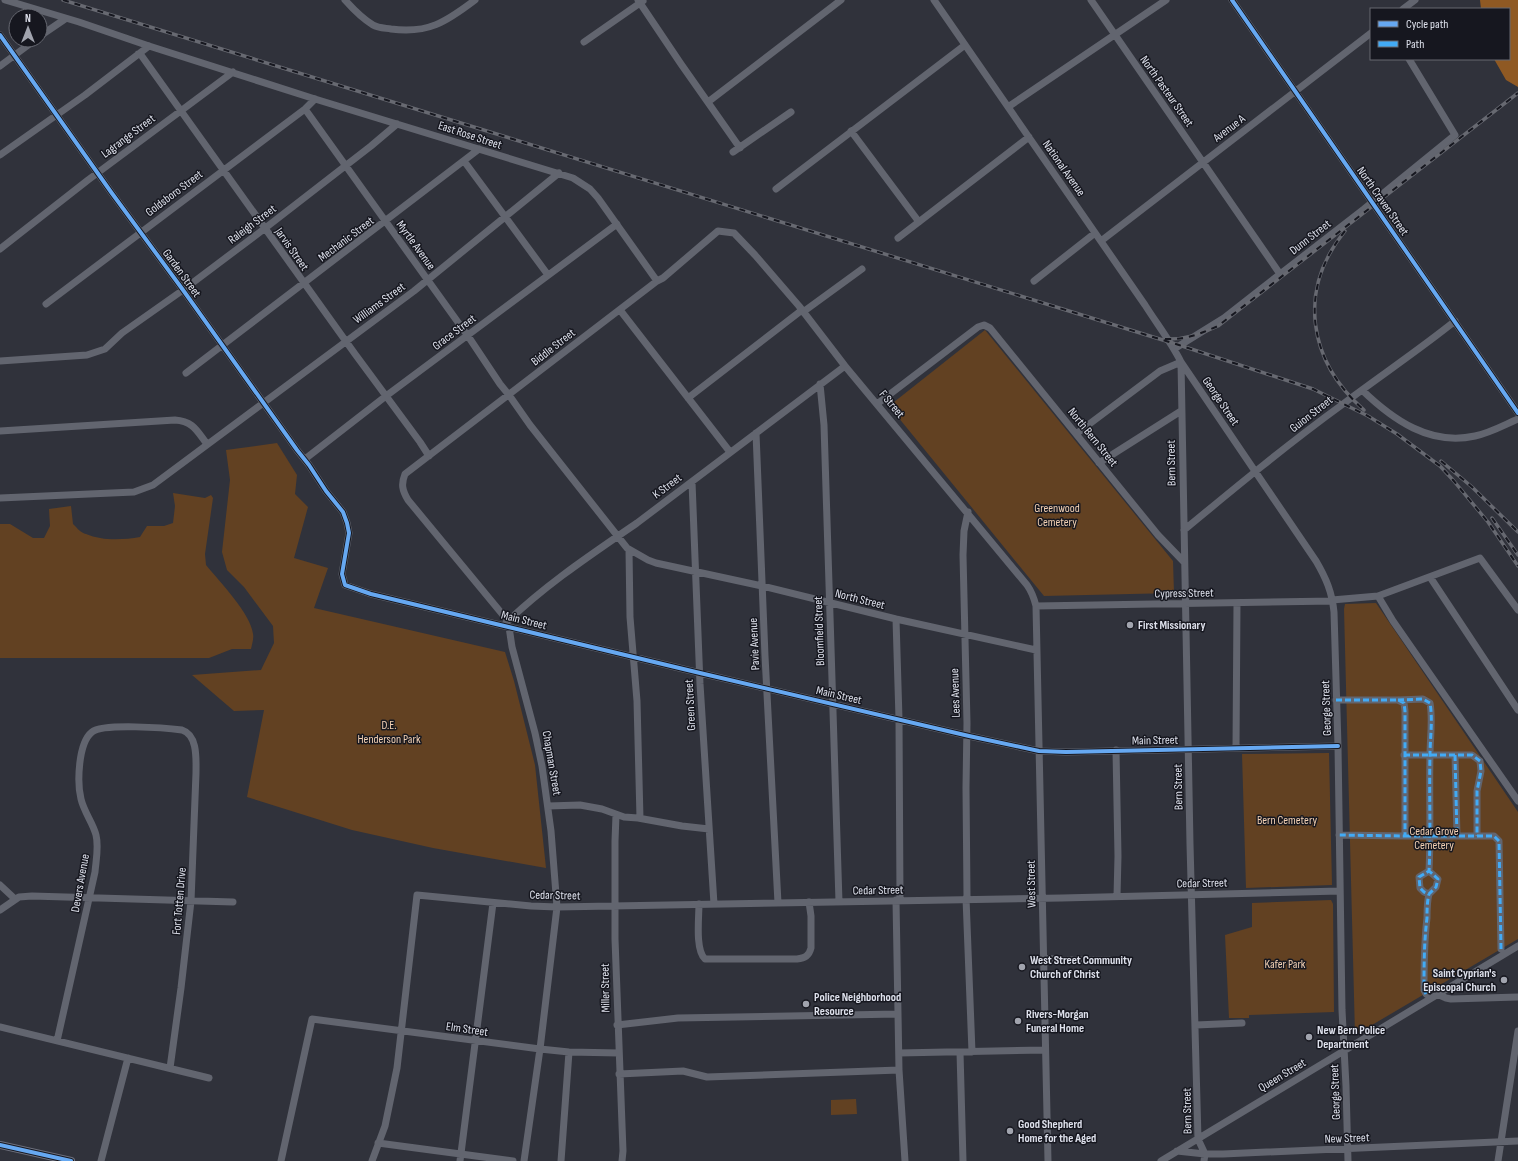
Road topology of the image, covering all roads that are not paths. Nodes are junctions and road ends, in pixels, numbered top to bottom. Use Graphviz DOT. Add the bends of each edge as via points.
graph roads {
  1 [pos="5,0"];
  2 [pos="345,0"];
  3 [pos="475,0"];
  4 [pos="841,0"];
  5 [pos="934,0"];
  6 [pos="1091,0"];
  7 [pos="1166,0"];
  8 [pos="1232,0"];
  9 [pos="1415,0"];
  10 [pos="641,1"];
  11 [pos="1404,8"];
  12 [pos="64,18"];
  13 [pos="48,30"];
  14 [pos="0,35"];
  15 [pos="1115,35"];
  16 [pos="1370,35"];
  17 [pos="584,42"];
  18 [pos="965,45"];
  19 [pos="149,46"];
  20 [pos="24,48"];
  21 [pos="138,54"];
  22 [pos="14,56"];
  23 [pos="1411,60"];
  24 [pos="0,66"];
  25 [pos="233,72"];
  26 [pos="1295,91"];
  27 [pos="315,99"];
  28 [pos="708,102"];
  29 [pos="1008,107"];
  30 [pos="305,109"];
  31 [pos="180,112"];
  32 [pos="791,112"];
  33 [pos="57,115"];
  34 [pos="397,124"];
  35 [pos="851,132"];
  36 [pos="1029,137"];
  37 [pos="740,148"];
  38 [pos="479,149"];
  39 [pos="733,152"];
  40 [pos="0,155"];
  41 [pos="464,161"];
  42 [pos="1203,162"];
  43 [pos="345,166"];
  44 [pos="222,170"];
  45 [pos="559,173"];
  46 [pos="98,174"];
  47 [pos="776,189"];
  48 [pos="1372,202"];
  49 [pos="505,217"];
  50 [pos="386,222"];
  51 [pos="919,222"];
  52 [pos="617,224"];
  53 [pos="264,229"];
  54 [pos="718,231"];
  55 [pos="141,233"];
  56 [pos="1095,233"];
  57 [pos="898,238"];
  58 [pos="1101,241"];
  59 [pos="0,249"];
  60 [pos="862,269"];
  61 [pos="1280,274"];
  62 [pos="548,275"];
  63 [pos="428,279"];
  64 [pos="657,281"];
  65 [pos="1034,281"];
  66 [pos="304,284"];
  67 [pos="183,290"];
  68 [pos="46,304"];
  69 [pos="620,310"];
  70 [pos="803,311"];
  71 [pos="1455,321"];
  72 [pos="467,336"];
  73 [pos="345,342"];
  74 [pos="223,347"];
  75 [pos="1174,349"];
  76 [pos="0,361"];
  77 [pos="1181,362"];
  78 [pos="845,366"];
  79 [pos="186,373"];
  80 [pos="820,384"];
  81 [pos="1362,390"];
  82 [pos="509,395"];
  83 [pos="386,396"];
  84 [pos="688,398"];
  85 [pos="264,404"];
  86 [pos="877,404"];
  87 [pos="1181,411"];
  88 [pos="1518,413"];
  89 [pos="1518,419"];
  90 [pos="0,431"];
  91 [pos="756,433"];
  92 [pos="1076,434"];
  93 [pos="207,444"];
  94 [pos="730,452"];
  95 [pos="429,456"];
  96 [pos="305,459"];
  97 [pos="1099,463"];
  98 [pos="1255,471"];
  99 [pos="692,482"];
  100 [pos="0,498"];
  101 [pos="968,512"];
  102 [pos="1184,530"];
  103 [pos="618,536"];
  104 [pos="629,550"];
  105 [pos="1184,562"];
  106 [pos="695,570"];
  107 [pos="1430,577"];
  108 [pos="345,585"];
  109 [pos="762,586"];
  110 [pos="1378,596"];
  111 [pos="1333,600"];
  112 [pos="830,603"];
  113 [pos="1237,603"];
  114 [pos="1186,604"];
  115 [pos="1036,606"];
  116 [pos="1518,610"];
  117 [pos="896,619"];
  118 [pos="507,624"];
  119 [pos="964,634"];
  120 [pos="1036,650"];
  121 [pos="634,657"];
  122 [pos="700,673"];
  123 [pos="767,689"];
  124 [pos="1336,700"];
  125 [pos="1398,700"];
  126 [pos="833,704"];
  127 [pos="1518,710"];
  128 [pos="899,719"];
  129 [pos="92,732"];
  130 [pos="967,735"];
  131 [pos="1338,746"];
  132 [pos="1236,748"];
  133 [pos="1189,749"];
  134 [pos="1039,750"];
  135 [pos="1116,750"];
  136 [pos="1404,755"];
  137 [pos="1430,755"];
  138 [pos="1454,755"];
  139 [pos="1518,801"];
  140 [pos="548,806"];
  141 [pos="616,815"];
  142 [pos="640,818"];
  143 [pos="709,829"];
  144 [pos="1340,835"];
  145 [pos="1405,836"];
  146 [pos="1430,836"];
  147 [pos="1457,836"];
  148 [pos="1477,836"];
  149 [pos="1429,872"];
  150 [pos="0,884"];
  151 [pos="1340,891"];
  152 [pos="1429,894"];
  153 [pos="1191,895"];
  154 [pos="1117,896"];
  155 [pos="90,897"];
  156 [pos="1042,897"];
  157 [pos="966,898"];
  158 [pos="15,899"];
  159 [pos="898,900"];
  160 [pos="191,901"];
  161 [pos="233,902"];
  162 [pos="809,902"];
  163 [pos="839,902"];
  164 [pos="493,903"];
  165 [pos="778,903"];
  166 [pos="699,904"];
  167 [pos="714,904"];
  168 [pos="615,906"];
  169 [pos="557,907"];
  170 [pos="0,910"];
  171 [pos="1518,946"];
  172 [pos="1502,949"];
  173 [pos="1043,958"];
  174 [pos="1110,960"];
  175 [pos="1426,994"];
  176 [pos="1437,994"];
  177 [pos="1518,997"];
  178 [pos="898,1014"];
  179 [pos="1242,1023"];
  180 [pos="617,1025"];
  181 [pos="1196,1025"];
  182 [pos="0,1027"];
  183 [pos="1518,1031"];
  184 [pos="401,1032"];
  185 [pos="57,1041"];
  186 [pos="475,1041"];
  187 [pos="540,1049"];
  188 [pos="1045,1050"];
  189 [pos="1343,1051"];
  190 [pos="569,1052"];
  191 [pos="960,1052"];
  192 [pos="972,1052"];
  193 [pos="619,1053"];
  194 [pos="899,1053"];
  195 [pos="128,1058"];
  196 [pos="170,1068"];
  197 [pos="899,1070"];
  198 [pos="619,1074"];
  199 [pos="209,1078"];
  200 [pos="1198,1139"];
  201 [pos="1518,1141"];
  202 [pos="1500,1142"];
  203 [pos="378,1143"];
  204 [pos="0,1145"];
  205 [pos="1347,1149"];
  206 [pos="1177,1151"];
  207 [pos="461,1158"];
  208 [pos="1204,1158"];
  209 [pos="71,1161"];
  210 [pos="101,1161"];
  211 [pos="281,1161"];
  212 [pos="372,1161"];
  213 [pos="513,1161"];
  214 [pos="524,1161"];
  215 [pos="561,1161"];
  216 [pos="622,1161"];
  217 [pos="905,1161"];
  218 [pos="963,1161"];
  219 [pos="1048,1161"];
  220 [pos="1161,1161"];
  221 [pos="1348,1161"];
  222 [pos="1498,1161"];
  1 -- 12 [label="street, East Rose Street"];
  2 -- 3 [label="street" via="373,25 408,31 427,29 446,20"];
  4 -- 28 [label="street"];
  5 -- 18 [label="street, National Avenue"];
  6 -- 15 [label="street, North Pasteur Street"];
  7 -- 15 [label="street"];
  8 -- 26 [label="street, North Craven Street"];
  9 -- 11 [label="street"];
  10 -- 17 [label="street"];
  10 -- 28 [label="street"];
  12 -- 13 [label="street"];
  12 -- 19 [label="street, East Rose Street"];
  14 -- 22 [label="street, Garden Street"];
  15 -- 29 [label="street"];
  15 -- 42 [label="street, North Pasteur Street"];
  16 -- 26 [label="street, Avenue A"];
  18 -- 29 [label="street, National Avenue"];
  18 -- 35 [label="street"];
  19 -- 21 [label="street"];
  19 -- 25 [label="street, East Rose Street"];
  20 -- 22 [label="street"];
  21 -- 31 [label="street, Jarvis Street"];
  21 -- 33 [label="street"];
  22 -- 24 [label="street"];
  22 -- 33 [label="street, Garden Street"];
  23 -- 48 [label="street, Dunn Street" via="1454,136"];
  25 -- 27 [label="street, East Rose Street"];
  25 -- 31 [label="street, Lagrange Street"];
  26 -- 42 [label="street, Avenue A"];
  26 -- 48 [label="street, North Craven Street"];
  27 -- 30 [label="street, Goldsboro Street"];
  27 -- 34 [label="street, East Rose Street"];
  28 -- 37 [label="street"];
  29 -- 36 [label="street, National Avenue"];
  30 -- 43 [label="street, Myrtle Avenue"];
  30 -- 44 [label="street, Goldsboro Street"];
  31 -- 44 [label="street, Jarvis Street"];
  31 -- 46 [label="street, Lagrange Street"];
  32 -- 37 [label="street"];
  33 -- 40 [label="street"];
  33 -- 46 [label="street, Garden Street"];
  34 -- 38 [label="street, East Rose Street"];
  34 -- 43 [label="street, Raleigh Street"];
  35 -- 47 [label="street"];
  35 -- 51 [label="street"];
  36 -- 51 [label="street"];
  36 -- 56 [label="street, National Avenue"];
  37 -- 39 [label="street"];
  38 -- 41 [label="street, Mechanic Street"];
  38 -- 45 [label="street, East Rose Street"];
  41 -- 49 [label="street"];
  41 -- 50 [label="street, Mechanic Street"];
  42 -- 58 [label="street, Avenue A"];
  42 -- 61 [label="street, North Pasteur Street"];
  43 -- 50 [label="street, Myrtle Avenue"];
  43 -- 53 [label="street, Raleigh Street"];
  44 -- 53 [label="street, Jarvis Street"];
  44 -- 55 [label="street, Goldsboro Street"];
  45 -- 49 [label="street, Williams Street"];
  45 -- 52 [label="street, East Rose Street" via="590,189"];
  46 -- 55 [label="street, Garden Street"];
  46 -- 59 [label="street, Lagrange Street"];
  48 -- 61 [label="street, Dunn Street"];
  48 -- 71 [label="street, North Craven Street"];
  49 -- 62 [label="street"];
  49 -- 63 [label="street, Williams Street"];
  50 -- 63 [label="street, Myrtle Avenue"];
  50 -- 66 [label="street, Mechanic Street"];
  51 -- 57 [label="street"];
  52 -- 62 [label="street, Grace Street"];
  52 -- 64 [label="street, East Rose Street"];
  53 -- 66 [label="street, Jarvis Street"];
  53 -- 67 [label="street, Raleigh Street"];
  54 -- 64 [label="street, Biddle Street" via="677,268"];
  54 -- 70 [label="street, F Street" via="734,233 740,238"];
  55 -- 67 [label="street, Garden Street"];
  55 -- 68 [label="street, Goldsboro Street"];
  56 -- 58 [label="street, National Avenue"];
  56 -- 65 [label="street"];
  58 -- 75 [label="street, National Avenue"];
  60 -- 70 [label="street"];
  61 -- 75 [label="street, Dunn Street" via="1224,318"];
  62 -- 72 [label="street, Grace Street"];
  63 -- 72 [label="street, Myrtle Avenue"];
  63 -- 73 [label="street, Williams Street"];
  64 -- 69 [label="street, Biddle Street"];
  66 -- 73 [label="street, Jarvis Street"];
  66 -- 74 [label="street, Mechanic Street"];
  67 -- 74 [label="street, Garden Street"];
  67 -- 76 [label="street, Raleigh Street" via="104,349 87,355"];
  69 -- 82 [label="street, Biddle Street"];
  69 -- 84 [label="street"];
  70 -- 78 [label="street, F Street"];
  70 -- 84 [label="street"];
  71 -- 81 [label="street, Guion Street"];
  71 -- 88 [label="street, North Craven Street"];
  72 -- 82 [label="street, Myrtle Avenue"];
  72 -- 83 [label="street, Grace Street"];
  73 -- 83 [label="street, Jarvis Street"];
  73 -- 85 [label="street, Williams Street"];
  74 -- 79 [label="street, Mechanic Street"];
  74 -- 85 [label="street, Garden Street"];
  75 -- 77 [label="street, George Street"];
  77 -- 87 [label="street, Bern Street"];
  77 -- 92 [label="street" via="1160,371"];
  77 -- 98 [label="street, George Street"];
  78 -- 80 [label="street, K Street"];
  78 -- 86 [label="street, F Street"];
  80 -- 91 [label="street, K Street"];
  80 -- 112 [label="street, Bloomfield Street" via="824,425"];
  81 -- 89 [label="street" via="1413,429 1432,436 1476,436"];
  81 -- 98 [label="street, Guion Street"];
  82 -- 95 [label="street, Biddle Street"];
  82 -- 103 [label="street, Myrtle Avenue"];
  83 -- 95 [label="street, Jarvis Street"];
  83 -- 96 [label="street, Grace Street"];
  84 -- 94 [label="street"];
  85 -- 93 [label="street, Williams Street"];
  85 -- 96 [label="street, Garden Street"];
  86 -- 92 [label="street, North Bern Street" via="984,325 990,328"];
  86 -- 101 [label="street, F Street"];
  87 -- 97 [label="street"];
  87 -- 102 [label="street, Bern Street"];
  90 -- 93 [label="street" via="181,420 192,425"];
  91 -- 94 [label="street, K Street"];
  91 -- 109 [label="street, Pavie Avenue"];
  92 -- 97 [label="street, North Bern Street"];
  93 -- 100 [label="street, Williams Street" via="165,477 140,491"];
  94 -- 99 [label="street, K Street"];
  95 -- 118 [label="street, Biddle Street" via="405,474 402,482 403,492"];
  96 -- 108 [label="street, Garden Street" via="326,492 343,512 347,523 349,533 342,574"];
  97 -- 105 [label="street, North Bern Street" via="1158,535"];
  98 -- 102 [label="street, Guion Street"];
  98 -- 111 [label="street, George Street" via="1322,571"];
  99 -- 103 [label="street, K Street"];
  99 -- 106 [label="street, Green Street"];
  101 -- 115 [label="street, F Street" via="1032,590"];
  101 -- 119 [label="street, Lees Avenue" via="963,556"];
  102 -- 105 [label="street, Bern Street"];
  103 -- 104 [label="street, North Street"];
  103 -- 118 [label="street, K Street" via="527,603"];
  104 -- 106 [label="street, North Street" via="652,562"];
  104 -- 121 [label="street" via="630,617"];
  105 -- 114 [label="street, Bern Street"];
  106 -- 109 [label="street, North Street"];
  106 -- 122 [label="street, Green Street"];
  107 -- 110 [label="street, Cypress Street"];
  107 -- 116 [label="street, Cypress Street" via="1480,558"];
  107 -- 127 [label="street"];
  108 -- 118 [label="street, Main Street" via="371,594"];
  109 -- 112 [label="street, North Street"];
  109 -- 123 [label="street, Pavie Avenue"];
  110 -- 111 [label="street, Cypress Street"];
  110 -- 139 [label="street"];
  111 -- 113 [label="street, Cypress Street"];
  111 -- 124 [label="street, George Street"];
  112 -- 117 [label="street, North Street"];
  112 -- 126 [label="street, Bloomfield Street"];
  113 -- 114 [label="street, Cypress Street"];
  113 -- 132 [label="street"];
  114 -- 115 [label="street, Cypress Street"];
  114 -- 133 [label="street, Bern Street"];
  115 -- 120 [label="street, West Street"];
  117 -- 119 [label="street, North Street"];
  117 -- 128 [label="street"];
  118 -- 121 [label="street, Main Street"];
  118 -- 140 [label="street, Chapman Street" via="535,732"];
  119 -- 120 [label="street, North Street"];
  119 -- 130 [label="street, Lees Avenue"];
  120 -- 134 [label="street, West Street"];
  121 -- 122 [label="street, Main Street"];
  121 -- 142 [label="street"];
  122 -- 123 [label="street, Main Street"];
  122 -- 143 [label="street, Green Street"];
  123 -- 126 [label="street, Main Street"];
  123 -- 165 [label="street, Pavie Avenue"];
  124 -- 125 [label="street"];
  124 -- 131 [label="street, George Street"];
  125 -- 136 [label="street" via="1404,703"];
  125 -- 137 [label="street" via="1423,699 1430,703"];
  126 -- 128 [label="street, Main Street"];
  126 -- 163 [label="street, Bloomfield Street"];
  128 -- 130 [label="street, Main Street"];
  128 -- 159 [label="street"];
  129 -- 155 [label="street, Devers Avenue" via="82,750 80,786 81,799 96,834 97,844"];
  129 -- 160 [label="street, Fort Totten Drive" via="105,728 150,727 182,730 190,736 196,756"];
  130 -- 134 [label="street, Main Street"];
  130 -- 157 [label="street, Lees Avenue"];
  131 -- 132 [label="street, Main Street"];
  131 -- 144 [label="street, George Street"];
  132 -- 133 [label="street, Main Street"];
  133 -- 135 [label="street, Main Street"];
  133 -- 153 [label="street, Bern Street"];
  134 -- 135 [label="street, Main Street"];
  134 -- 156 [label="street, West Street"];
  135 -- 154 [label="street"];
  136 -- 137 [label="street"];
  136 -- 145 [label="street"];
  137 -- 138 [label="street"];
  137 -- 146 [label="street"];
  138 -- 147 [label="street"];
  138 -- 148 [label="street" via="1472,755 1480,761"];
  140 -- 141 [label="street" via="580,805 602,809"];
  140 -- 169 [label="street, Chapman Street"];
  141 -- 142 [label="street"];
  141 -- 168 [label="street, Miller Street"];
  142 -- 143 [label="street"];
  143 -- 167 [label="street, Green Street"];
  144 -- 145 [label="street"];
  144 -- 151 [label="street, George Street"];
  145 -- 146 [label="street"];
  146 -- 147 [label="street"];
  146 -- 149 [label="street"];
  147 -- 148 [label="street"];
  148 -- 172 [label="street" via="1494,836 1499,841"];
  149 -- 152 [label="street" via="1438,879 1436,887"];
  149 -- 152 [label="street" via="1419,877 1420,888"];
  150 -- 158 [label="street"];
  151 -- 153 [label="street, Cedar Street"];
  151 -- 189 [label="street, George Street"];
  152 -- 175 [label="street" via="1425,931"];
  153 -- 154 [label="street, Cedar Street"];
  153 -- 181 [label="street, Bern Street"];
  154 -- 156 [label="street, Cedar Street"];
  155 -- 158 [label="street" via="32,896"];
  155 -- 160 [label="street"];
  155 -- 185 [label="street, Devers Avenue"];
  156 -- 157 [label="street, Cedar Street"];
  156 -- 173 [label="street, West Street"];
  157 -- 159 [label="street, Cedar Street"];
  157 -- 192 [label="street, Lees Avenue"];
  158 -- 170 [label="street"];
  159 -- 163 [label="street, Cedar Street"];
  159 -- 178 [label="street"];
  160 -- 161 [label="street"];
  160 -- 196 [label="street, Fort Totten Drive"];
  162 -- 163 [label="street, Cedar Street"];
  162 -- 165 [label="street, Cedar Street"];
  162 -- 166 [label="street" via="810,953 797,959 705,959 700,954"];
  164 -- 169 [label="street, Cedar Street"];
  164 -- 184 [label="street, Cedar Street" via="417,895"];
  164 -- 186 [label="street"];
  165 -- 167 [label="street, Cedar Street"];
  166 -- 167 [label="street, Cedar Street"];
  166 -- 168 [label="street, Cedar Street"];
  168 -- 169 [label="street, Cedar Street"];
  168 -- 180 [label="street, Miller Street"];
  169 -- 187 [label="street, Chapman Street"];
  171 -- 176 [label="street, Queen Street"];
  173 -- 174 [label="street"];
  173 -- 188 [label="street, West Street"];
  176 -- 177 [label="street" via="1451,999"];
  176 -- 189 [label="street, Queen Street"];
  178 -- 180 [label="street" via="678,1018"];
  178 -- 194 [label="street"];
  179 -- 181 [label="street"];
  180 -- 193 [label="street, Miller Street"];
  181 -- 200 [label="street, Bern Street"];
  182 -- 185 [label="street"];
  183 -- 202 [label="street"];
  184 -- 186 [label="street, Elm Street"];
  184 -- 203 [label="street" via="397,1068 385,1126"];
  184 -- 211 [label="street, Elm Street" via="312,1019"];
  185 -- 195 [label="street"];
  186 -- 187 [label="street, Elm Street"];
  186 -- 207 [label="street"];
  187 -- 190 [label="street, Elm Street"];
  187 -- 214 [label="street, Chapman Street"];
  188 -- 192 [label="street"];
  188 -- 219 [label="street, West Street"];
  189 -- 200 [label="street, Queen Street"];
  189 -- 205 [label="street, George Street"];
  190 -- 193 [label="street, Elm Street"];
  190 -- 215 [label="street"];
  191 -- 192 [label="street"];
  191 -- 194 [label="street"];
  191 -- 218 [label="street"];
  193 -- 198 [label="street, Miller Street"];
  194 -- 197 [label="street"];
  195 -- 196 [label="street"];
  195 -- 210 [label="street"];
  196 -- 199 [label="street"];
  197 -- 198 [label="street" via="707,1077 683,1071"];
  197 -- 217 [label="street"];
  198 -- 216 [label="street, Miller Street"];
  200 -- 206 [label="street, Queen Street"];
  200 -- 208 [label="street, Bern Street"];
  201 -- 202 [label="street, New Street"];
  202 -- 205 [label="street, New Street"];
  202 -- 222 [label="street"];
  203 -- 207 [label="street"];
  203 -- 212 [label="street"];
  204 -- 209 [label="main road"];
  205 -- 208 [label="street, New Street"];
  205 -- 221 [label="street, George Street"];
  206 -- 208 [label="street, New Street"];
  206 -- 220 [label="street, Queen Street"];
  207 -- 213 [label="street"];
}
